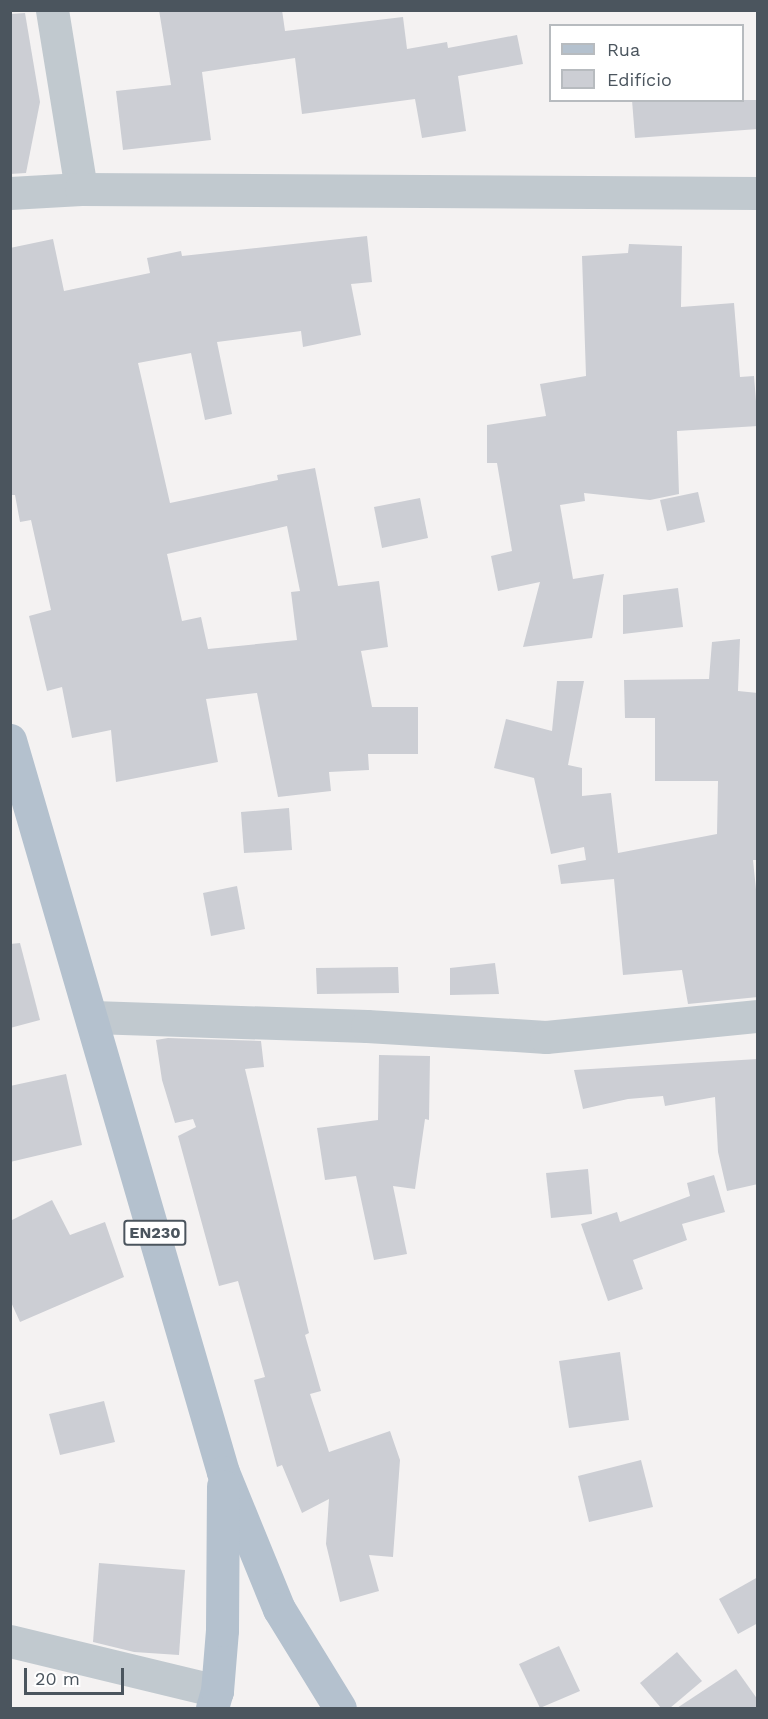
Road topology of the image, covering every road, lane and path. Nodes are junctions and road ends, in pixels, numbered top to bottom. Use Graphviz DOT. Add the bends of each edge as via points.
graph roads {
  1 [pos="51,10"];
  2 [pos="81,189"];
  3 [pos="10,193"];
  4 [pos="758,193"];
  5 [pos="10,740"];
  6 [pos="758,1016"];
  7 [pos="93,1017"];
  8 [pos="223,1472"];
  9 [pos="10,1641"];
  10 [pos="214,1700"];
  11 [pos="340,1708"];
  1 -- 2 [label="street"];
  2 -- 3 [label="street"];
  2 -- 4 [label="street"];
  5 -- 7 [label="main road, EN230"];
  6 -- 7 [label="street" via="546,1037 367,1026"];
  7 -- 8 [label="main road, EN230"];
  8 -- 10 [label="main road" via="222,1630"];
  8 -- 11 [label="main road, EN230" via="279,1609"];
  9 -- 10 [label="street"];
}
